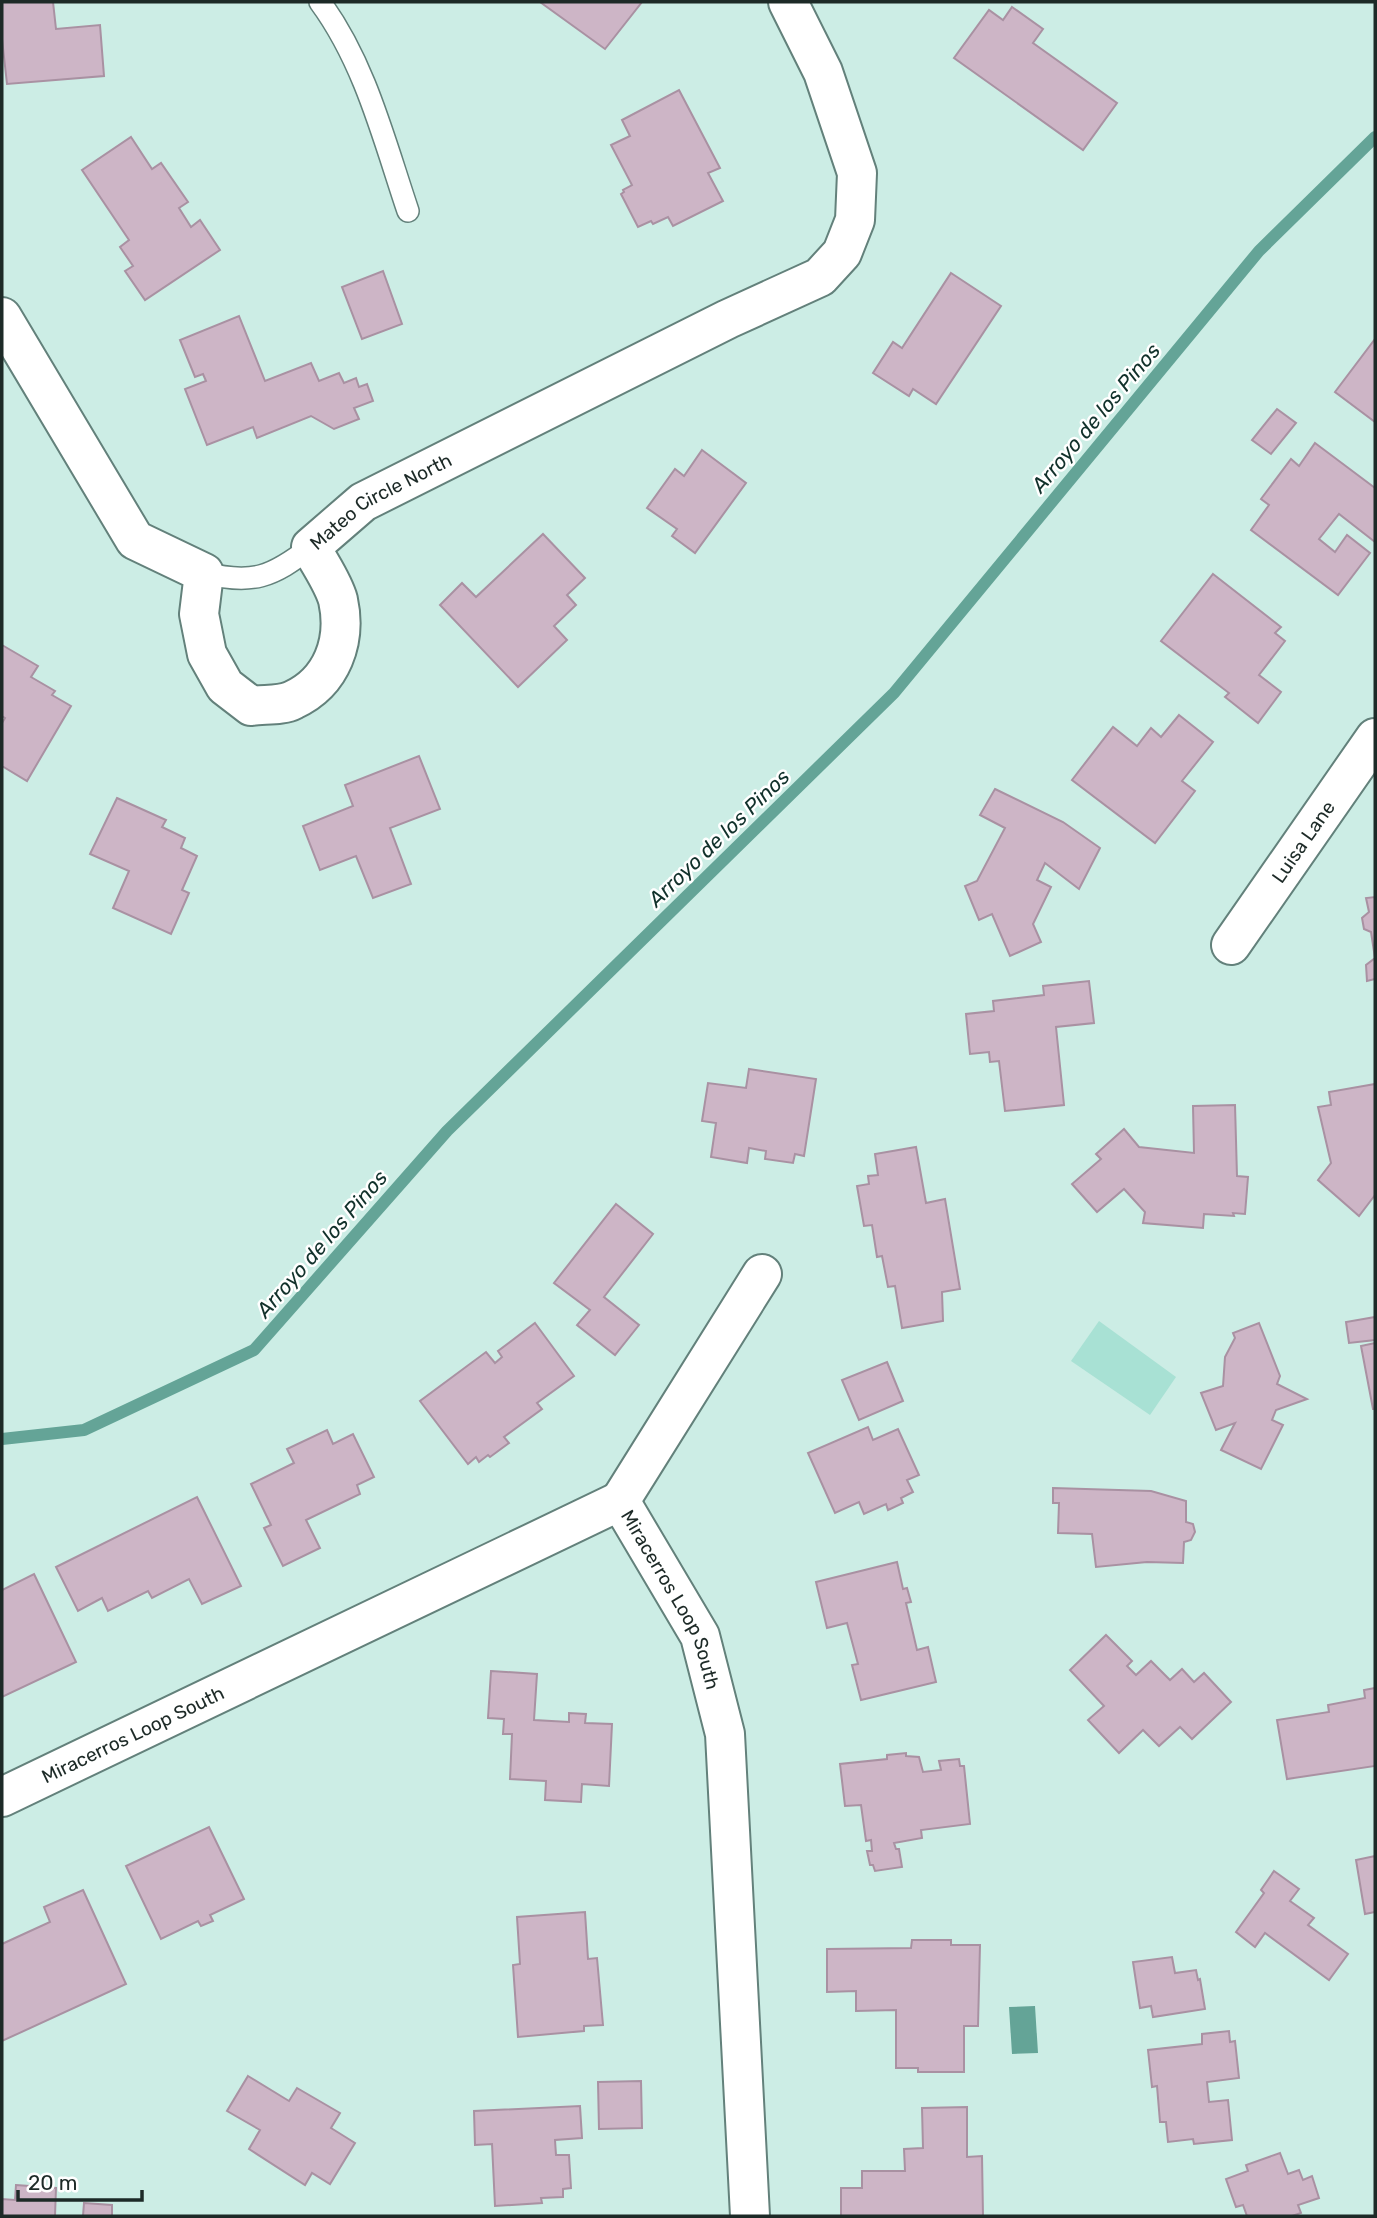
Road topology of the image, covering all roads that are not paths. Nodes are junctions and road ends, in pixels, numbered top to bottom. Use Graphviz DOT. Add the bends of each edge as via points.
graph roads {
  1 [pos="320,2"];
  2 [pos="788,2"];
  3 [pos="408,211"];
  4 [pos="2,317"];
  5 [pos="311,547"];
  6 [pos="204,573"];
  7 [pos="1375,738"];
  8 [pos="1231,945"];
  9 [pos="762,1274"];
  10 [pos="620,1502"];
  11 [pos="2,1797"];
  12 [pos="750,2216"];
  1 -- 3 [label="lane" via="368,89"];
  2 -- 5 [label="street, Mateo Circle North" via="823,72 857,173 855,220 842,253 820,277 363,502"];
  4 -- 6 [label="street" via="135,540"];
  5 -- 6 [label="lane" via="283,568 253,579 230,580"];
  5 -- 6 [label="street, Mateo Circle North" via="338,599 338,652 318,685 291,701 251,706 225,686 207,654 199,614"];
  7 -- 8 [label="street, Luisa Lane"];
  9 -- 10 [label="street"];
  10 -- 11 [label="street, Miracerros Loop South"];
  10 -- 12 [label="street, Miracerros Loop South" via="699,1636 725,1734"];
}
